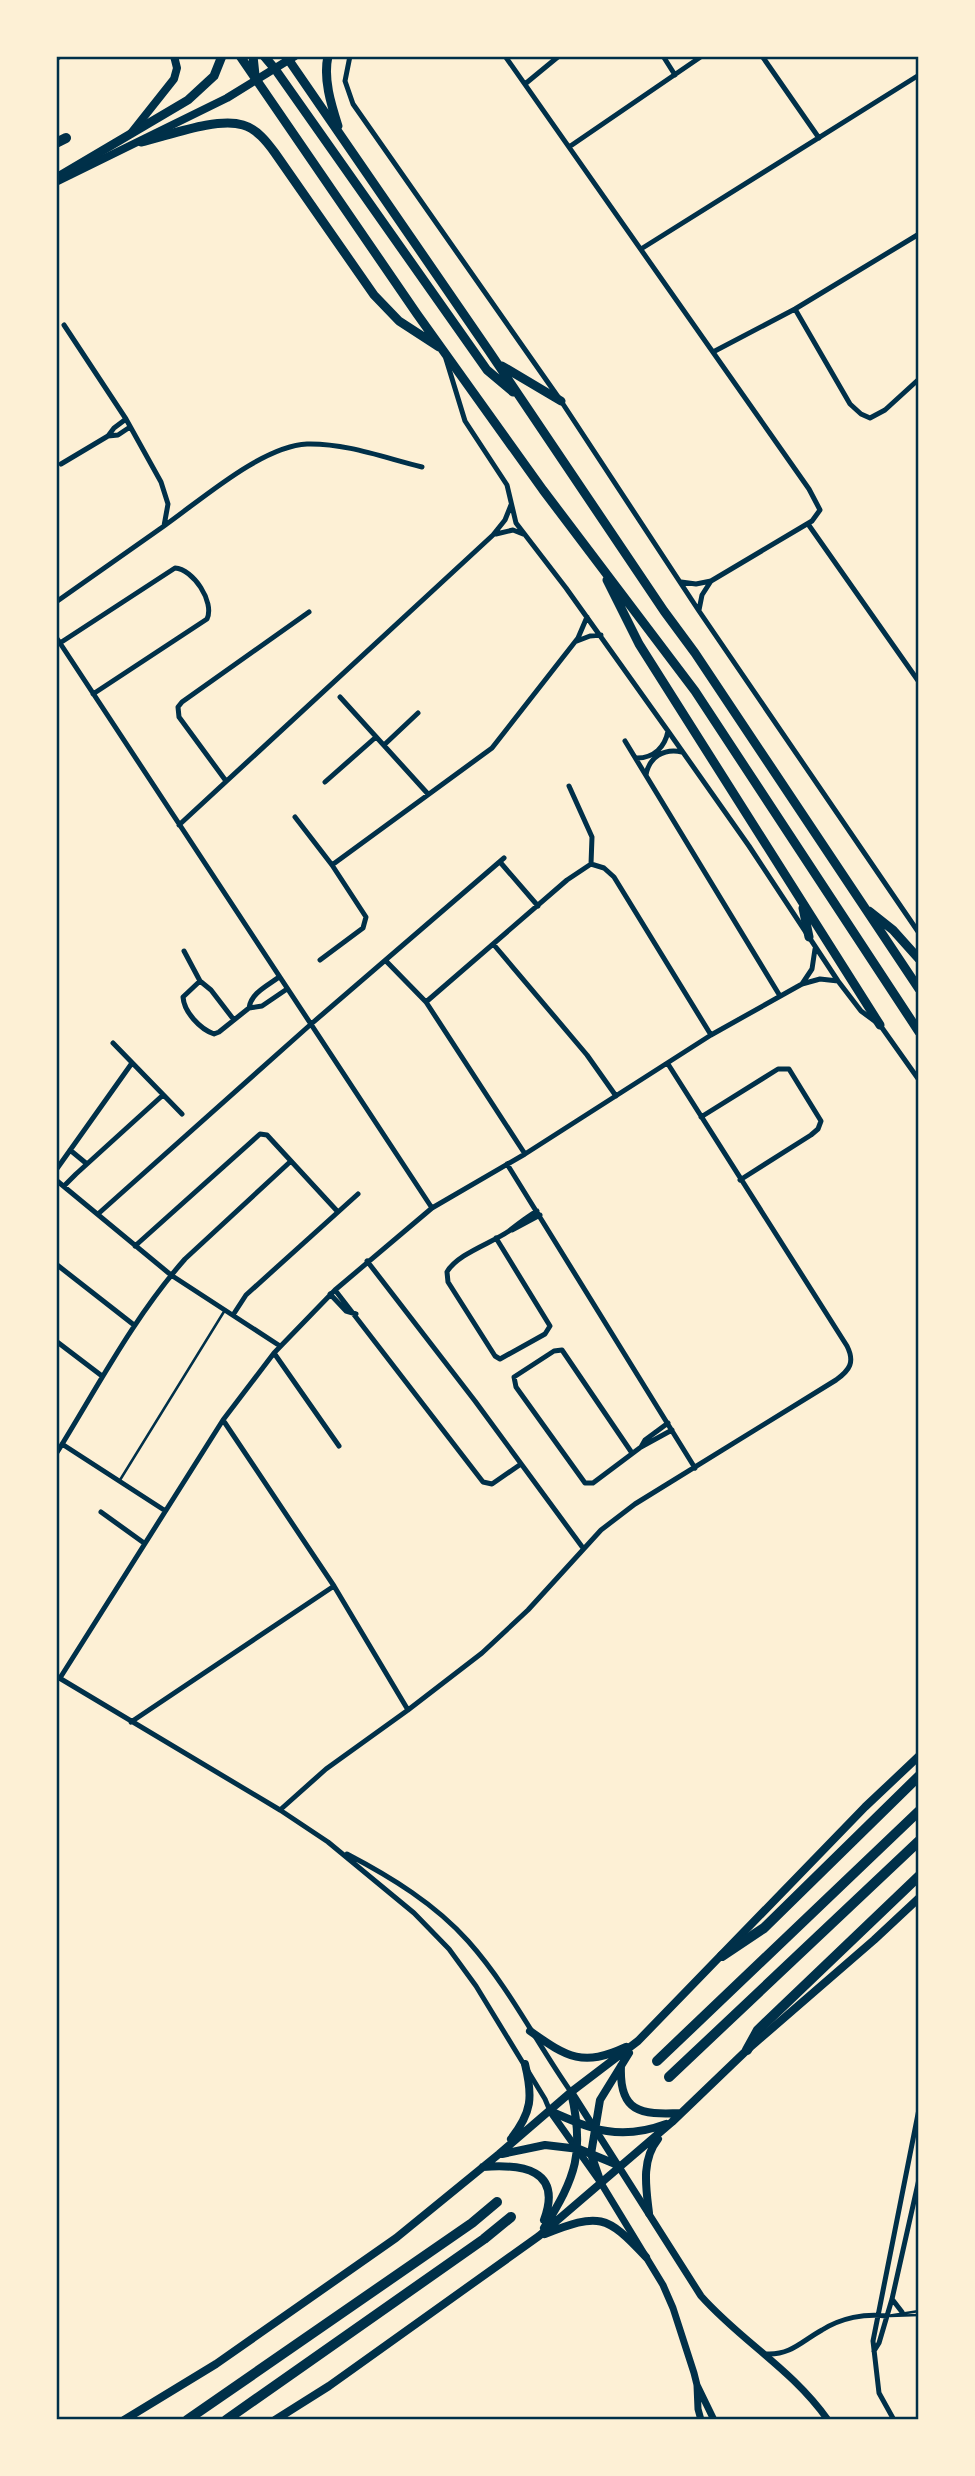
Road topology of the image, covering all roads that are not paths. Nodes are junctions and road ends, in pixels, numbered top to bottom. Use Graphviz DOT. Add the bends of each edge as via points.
graph roads {
  1 [pos="174,56"];
  2 [pos="222,56"];
  3 [pos="240,56"];
  4 [pos="253,56"];
  5 [pos="264,56"];
  6 [pos="328,56"];
  7 [pos="350,56"];
  8 [pos="505,56"];
  9 [pos="559,56"];
  10 [pos="663,56"];
  11 [pos="702,56"];
  12 [pos="762,56"];
  13 [pos="290,57"];
  14 [pos="275,69"];
  15 [pos="676,75"];
  16 [pos="919,75"];
  17 [pos="256,81"];
  18 [pos="525,84"];
  19 [pos="132,132"];
  20 [pos="342,138"];
  21 [pos="819,138"];
  22 [pos="141,142"];
  23 [pos="569,147"];
  24 [pos="56,180"];
  25 [pos="919,234"];
  26 [pos="641,249"];
  27 [pos="795,309"];
  28 [pos="64,325"];
  29 [pos="444,349"];
  30 [pos="713,352"];
  31 [pos="498,365"];
  32 [pos="919,379"];
  33 [pos="522,400"];
  34 [pos="561,401"];
  35 [pos="126,419"];
  36 [pos="130,427"];
  37 [pos="108,436"];
  38 [pos="61,464"];
  39 [pos="422,467"];
  40 [pos="512,502"];
  41 [pos="807,524"];
  42 [pos="164,526"];
  43 [pos="493,535"];
  44 [pos="525,535"];
  45 [pos="599,563"];
  46 [pos="711,581"];
  47 [pos="681,582"];
  48 [pos="56,602"];
  49 [pos="699,611"];
  50 [pos="309,612"];
  51 [pos="587,617"];
  52 [pos="601,635"];
  53 [pos="56,637"];
  54 [pos="60,643"];
  55 [pos="574,643"];
  56 [pos="919,682"];
  57 [pos="93,694"];
  58 [pos="341,697"];
  59 [pos="418,713"];
  60 [pos="668,732"];
  61 [pos="376,737"];
  62 [pos="625,741"];
  63 [pos="384,745"];
  64 [pos="682,752"];
  65 [pos="657,754"];
  66 [pos="636,758"];
  67 [pos="646,775"];
  68 [pos="226,781"];
  69 [pos="325,782"];
  70 [pos="569,786"];
  71 [pos="428,794"];
  72 [pos="295,817"];
  73 [pos="179,825"];
  74 [pos="592,864"];
  75 [pos="332,865"];
  76 [pos="801,899"];
  77 [pos="862,905"];
  78 [pos="538,906"];
  79 [pos="919,933"];
  80 [pos="812,941"];
  81 [pos="495,945"];
  82 [pos="184,951"];
  83 [pos="919,959"];
  84 [pos="320,960"];
  85 [pos="386,961"];
  86 [pos="279,978"];
  87 [pos="200,981"];
  88 [pos="838,981"];
  89 [pos="802,984"];
  90 [pos="287,989"];
  91 [pos="919,989"];
  92 [pos="780,996"];
  93 [pos="426,1002"];
  94 [pos="249,1008"];
  95 [pos="234,1020"];
  96 [pos="310,1025"];
  97 [pos="880,1025"];
  98 [pos="919,1032"];
  99 [pos="711,1035"];
  100 [pos="113,1043"];
  101 [pos="132,1063"];
  102 [pos="668,1064"];
  103 [pos="919,1080"];
  104 [pos="163,1095"];
  105 [pos="616,1096"];
  106 [pos="182,1114"];
  107 [pos="701,1117"];
  108 [pos="70,1150"];
  109 [pos="525,1154"];
  110 [pos="291,1161"];
  111 [pos="87,1164"];
  112 [pos="507,1164"];
  113 [pos="56,1170"];
  114 [pos="56,1180"];
  115 [pos="740,1180"];
  116 [pos="65,1186"];
  117 [pos="358,1194"];
  118 [pos="432,1208"];
  119 [pos="338,1212"];
  120 [pos="538,1213"];
  121 [pos="98,1214"];
  122 [pos="496,1238"];
  123 [pos="135,1246"];
  124 [pos="367,1261"];
  125 [pos="56,1264"];
  126 [pos="171,1275"];
  127 [pos="333,1292"];
  128 [pos="225,1310"];
  129 [pos="233,1315"];
  130 [pos="134,1325"];
  131 [pos="56,1342"];
  132 [pos="280,1346"];
  133 [pos="274,1353"];
  134 [pos="102,1376"];
  135 [pos="223,1419"];
  136 [pos="668,1423"];
  137 [pos="672,1430"];
  138 [pos="62,1444"];
  139 [pos="339,1446"];
  140 [pos="641,1447"];
  141 [pos="632,1453"];
  142 [pos="56,1454"];
  143 [pos="521,1464"];
  144 [pos="695,1468"];
  145 [pos="120,1481"];
  146 [pos="164,1510"];
  147 [pos="101,1512"];
  148 [pos="144,1543"];
  149 [pos="583,1549"];
  150 [pos="334,1586"];
  151 [pos="58,1677"];
  152 [pos="408,1710"];
  153 [pos="131,1722"];
  154 [pos="919,1756"];
  155 [pos="919,1776"];
  156 [pos="280,1811"];
  157 [pos="919,1811"];
  158 [pos="919,1841"];
  159 [pos="335,1848"];
  160 [pos="919,1876"];
  161 [pos="918,1900"];
  162 [pos="722,1956"];
  163 [pos="530,2031"];
  164 [pos="638,2041"];
  165 [pos="747,2050"];
  166 [pos="657,2061"];
  167 [pos="621,2063"];
  168 [pos="524,2064"];
  169 [pos="669,2077"];
  170 [pos="571,2092"];
  171 [pos="919,2109"];
  172 [pos="550,2111"];
  173 [pos="681,2113"];
  174 [pos="672,2122"];
  175 [pos="577,2123"];
  176 [pos="594,2130"];
  177 [pos="579,2149"];
  178 [pos="499,2154"];
  179 [pos="591,2154"];
  180 [pos="620,2166"];
  181 [pos="484,2167"];
  182 [pos="919,2179"];
  183 [pos="601,2183"];
  184 [pos="498,2202"];
  185 [pos="649,2214"];
  186 [pos="511,2217"];
  187 [pos="539,2236"];
  188 [pos="646,2256"];
  189 [pos="891,2299"];
  190 [pos="902,2312"];
  191 [pos="919,2313"];
  192 [pos="876,2315"];
  193 [pos="887,2316"];
  194 [pos="874,2351"];
  195 [pos="767,2354"];
  196 [pos="697,2385"];
  197 [pos="277,2419"];
  198 [pos="124,2420"];
  199 [pos="187,2420"];
  200 [pos="226,2420"];
  201 [pos="701,2420"];
  202 [pos="714,2420"];
  203 [pos="828,2420"];
  204 [pos="894,2420"];
  1 -- 19 [label="main road" via="174,79"];
  2 -- 19 [label="main road" via="214,76 202,89"];
  3 -- 17 [label="main road"];
  4 -- 17 [label="main road"];
  5 -- 14 [label="main road"];
  6 -- 20 [label="main road" via="328,87"];
  7 -- 34 [label="street" via="346,89 352,104"];
  8 -- 18 [label="street"];
  9 -- 18 [label="street"];
  10 -- 15 [label="street"];
  11 -- 15 [label="street"];
  12 -- 21 [label="street"];
  13 -- 14 [label="main road"];
  13 -- 20 [label="main road"];
  14 -- 17 [label="main road"];
  14 -- 33 [label="main road" via="486,370"];
  15 -- 23 [label="street"];
  16 -- 21 [label="street"];
  17 -- 22 [label="main road"];
  17 -- 29 [label="main road"];
  18 -- 23 [label="street"];
  19 -- 24 [label="main road"];
  20 -- 31 [label="main road"];
  21 -- 26 [label="street"];
  22 -- 24 [label="main road"];
  22 -- 29 [label="main road" via="225,123 257,132 374,295 406,326"];
  23 -- 26 [label="street"];
  25 -- 27 [label="street"];
  26 -- 30 [label="street"];
  27 -- 30 [label="street"];
  27 -- 32 [label="street" via="850,404 861,414 870,418 886,410"];
  28 -- 35 [label="street"];
  29 -- 40 [label="street" via="465,422 507,485"];
  29 -- 45 [label="main road"];
  30 -- 41 [label="street" via="817,503 818,514"];
  31 -- 33 [label="main road"];
  31 -- 34 [label="main road"];
  33 -- 77 [label="main road"];
  34 -- 47 [label="street"];
  35 -- 36 [label="street"];
  35 -- 37 [label="street"];
  36 -- 37 [label="street"];
  36 -- 42 [label="street" via="166,494"];
  37 -- 38 [label="street"];
  39 -- 42 [label="street" via="345,447 288,447 254,463"];
  40 -- 43 [label="street"];
  40 -- 44 [label="street" via="513,516"];
  41 -- 46 [label="street"];
  41 -- 56 [label="street"];
  42 -- 48 [label="street"];
  43 -- 44 [label="street" via="506,530"];
  43 -- 68 [label="street"];
  44 -- 51 [label="street"];
  45 -- 76 [label="main road" via="639,644"];
  45 -- 98 [label="main road" via="726,736"];
  46 -- 47 [label="street"];
  46 -- 49 [label="street"];
  47 -- 49 [label="street"];
  49 -- 79 [label="street"];
  50 -- 68 [label="street" via="178,707 179,717"];
  51 -- 52 [label="street"];
  51 -- 55 [label="street"];
  52 -- 55 [label="street"];
  52 -- 60 [label="street"];
  53 -- 54 [label="street"];
  54 -- 57 [label="street"];
  54 -- 57 [label="street" via="175,568 189,574 209,602 207,619"];
  55 -- 71 [label="street" via="492,748"];
  57 -- 73 [label="street"];
  58 -- 61 [label="street"];
  59 -- 63 [label="street"];
  60 -- 64 [label="street"];
  60 -- 65 [label="street"];
  61 -- 63 [label="street"];
  61 -- 69 [label="street"];
  62 -- 66 [label="street"];
  63 -- 71 [label="street"];
  64 -- 65 [label="street"];
  64 -- 80 [label="street"];
  65 -- 66 [label="street"];
  65 -- 67 [label="street"];
  66 -- 67 [label="street"];
  67 -- 92 [label="street"];
  68 -- 73 [label="street"];
  70 -- 74 [label="street" via="592,837"];
  71 -- 75 [label="street"];
  72 -- 75 [label="street"];
  73 -- 86 [label="street"];
  74 -- 78 [label="street"];
  74 -- 99 [label="street" via="614,877"];
  75 -- 84 [label="street" via="366,921"];
  76 -- 80 [label="main road"];
  76 -- 97 [label="main road"];
  77 -- 83 [label="main road"];
  77 -- 91 [label="main road"];
  78 -- 81 [label="street"];
  78 -- 85 [label="street" via="502,860"];
  80 -- 88 [label="street"];
  80 -- 89 [label="street" via="812,969"];
  81 -- 93 [label="street"];
  81 -- 105 [label="street"];
  82 -- 87 [label="street"];
  85 -- 93 [label="street"];
  85 -- 96 [label="street"];
  86 -- 90 [label="street"];
  86 -- 94 [label="street" via="255,995"];
  87 -- 95 [label="street"];
  87 -- 95 [label="street" via="183,997 190,1014 214,1034"];
  88 -- 89 [label="street"];
  88 -- 97 [label="street" via="861,1011"];
  89 -- 92 [label="street"];
  90 -- 94 [label="street" via="262,1006"];
  90 -- 96 [label="street"];
  92 -- 99 [label="street"];
  93 -- 109 [label="street"];
  94 -- 95 [label="street"];
  96 -- 118 [label="street"];
  96 -- 121 [label="street"];
  97 -- 103 [label="street"];
  99 -- 102 [label="street"];
  100 -- 101 [label="street"];
  101 -- 104 [label="street"];
  101 -- 108 [label="street"];
  102 -- 105 [label="street"];
  102 -- 107 [label="street"];
  104 -- 106 [label="street"];
  104 -- 111 [label="street"];
  105 -- 109 [label="street"];
  107 -- 115 [label="street"];
  107 -- 115 [label="street" via="778,1069 789,1069 820,1126"];
  108 -- 111 [label="street"];
  108 -- 113 [label="street"];
  109 -- 112 [label="street"];
  110 -- 119 [label="street"];
  110 -- 123 [label="street" via="267,1135 258,1135"];
  110 -- 126 [label="street"];
  111 -- 116 [label="street"];
  112 -- 118 [label="street"];
  112 -- 120 [label="street"];
  114 -- 116 [label="street"];
  115 -- 144 [label="street" via="847,1346 851,1364 847,1373"];
  116 -- 121 [label="street"];
  117 -- 119 [label="street"];
  118 -- 124 [label="street"];
  119 -- 129 [label="street" via="246,1295"];
  120 -- 122 [label="street"];
  120 -- 136 [label="street"];
  121 -- 123 [label="street"];
  122 -- 122 [label="street" via="454,1264 447,1277 500,1359 545,1334 550,1326"];
  123 -- 126 [label="street"];
  124 -- 127 [label="street"];
  124 -- 143 [label="street"];
  125 -- 130 [label="street"];
  126 -- 128 [label="street"];
  126 -- 130 [label="street"];
  127 -- 132 [label="street"];
  127 -- 143 [label="street" via="356,1314 483,1482 492,1484"];
  128 -- 129 [label="street"];
  128 -- 145 [label="lane"];
  129 -- 132 [label="street"];
  130 -- 134 [label="street"];
  131 -- 134 [label="street"];
  132 -- 133 [label="street"];
  133 -- 135 [label="street"];
  133 -- 139 [label="street"];
  134 -- 138 [label="street"];
  135 -- 146 [label="street"];
  135 -- 150 [label="street"];
  136 -- 137 [label="street"];
  136 -- 140 [label="street"];
  137 -- 140 [label="street"];
  137 -- 144 [label="street"];
  138 -- 142 [label="street"];
  138 -- 145 [label="street"];
  140 -- 141 [label="street"];
  141 -- 141 [label="street" via="593,1483 585,1483 516,1387 514,1377 562,1350"];
  143 -- 149 [label="street"];
  144 -- 149 [label="street" via="635,1504"];
  145 -- 146 [label="street"];
  146 -- 148 [label="street"];
  147 -- 148 [label="street"];
  148 -- 151 [label="street"];
  149 -- 152 [label="street" via="502,1636"];
  150 -- 152 [label="street"];
  150 -- 153 [label="street"];
  151 -- 153 [label="street"];
  152 -- 156 [label="street" via="326,1769"];
  153 -- 156 [label="street"];
  154 -- 162 [label="main road"];
  155 -- 162 [label="highway" via="764,1928"];
  156 -- 159 [label="street"];
  157 -- 166 [label="highway"];
  158 -- 169 [label="highway"];
  159 -- 163 [label="street" via="394,1878 467,1939"];
  159 -- 168 [label="street" via="449,1948"];
  160 -- 165 [label="highway" via="758,2030"];
  161 -- 165 [label="main road"];
  162 -- 164 [label="main road"];
  163 -- 164 [label="main road" via="574,2057 605,2057"];
  163 -- 170 [label="street"];
  164 -- 167 [label="main road"];
  164 -- 170 [label="main road"];
  165 -- 173 [label="main road"];
  167 -- 173 [label="main road" via="626,2101 637,2110"];
  167 -- 176 [label="main road" via="600,2100"];
  168 -- 172 [label="street"];
  168 -- 178 [label="main road" via="529,2109"];
  170 -- 172 [label="main road"];
  170 -- 175 [label="main road"];
  170 -- 176 [label="street"];
  171 -- 192 [label="street"];
  172 -- 175 [label="main road"];
  172 -- 177 [label="street"];
  172 -- 178 [label="main road"];
  173 -- 174 [label="main road"];
  174 -- 176 [label="main road" via="635,2133"];
  174 -- 180 [label="main road"];
  174 -- 185 [label="main road" via="648,2154"];
  175 -- 176 [label="main road"];
  175 -- 177 [label="main road"];
  176 -- 179 [label="main road"];
  176 -- 180 [label="street"];
  177 -- 178 [label="main road" via="545,2145"];
  177 -- 179 [label="main road"];
  177 -- 183 [label="street"];
  177 -- 187 [label="main road" via="563,2196"];
  178 -- 181 [label="main road"];
  179 -- 180 [label="main road"];
  179 -- 183 [label="main road"];
  180 -- 183 [label="main road"];
  180 -- 185 [label="street"];
  181 -- 187 [label="main road" via="528,2168 543,2182 549,2200"];
  181 -- 198 [label="main road" via="385,2246 216,2364"];
  182 -- 189 [label="street"];
  183 -- 187 [label="main road"];
  183 -- 188 [label="street"];
  184 -- 199 [label="highway"];
  185 -- 195 [label="street" via="701,2296"];
  186 -- 200 [label="highway"];
  187 -- 188 [label="main road" via="578,2221 594,2220 612,2224"];
  187 -- 197 [label="main road"];
  188 -- 196 [label="street" via="673,2308"];
  189 -- 190 [label="street"];
  189 -- 193 [label="street"];
  190 -- 191 [label="lane"];
  190 -- 193 [label="lane"];
  191 -- 193 [label="lane"];
  192 -- 193 [label="street"];
  192 -- 194 [label="street"];
  192 -- 195 [label="street" via="838,2322 789,2352"];
  193 -- 194 [label="street"];
  194 -- 204 [label="street" via="879,2393"];
  195 -- 203 [label="street" via="802,2386"];
  196 -- 201 [label="street"];
  196 -- 202 [label="street"];
}
